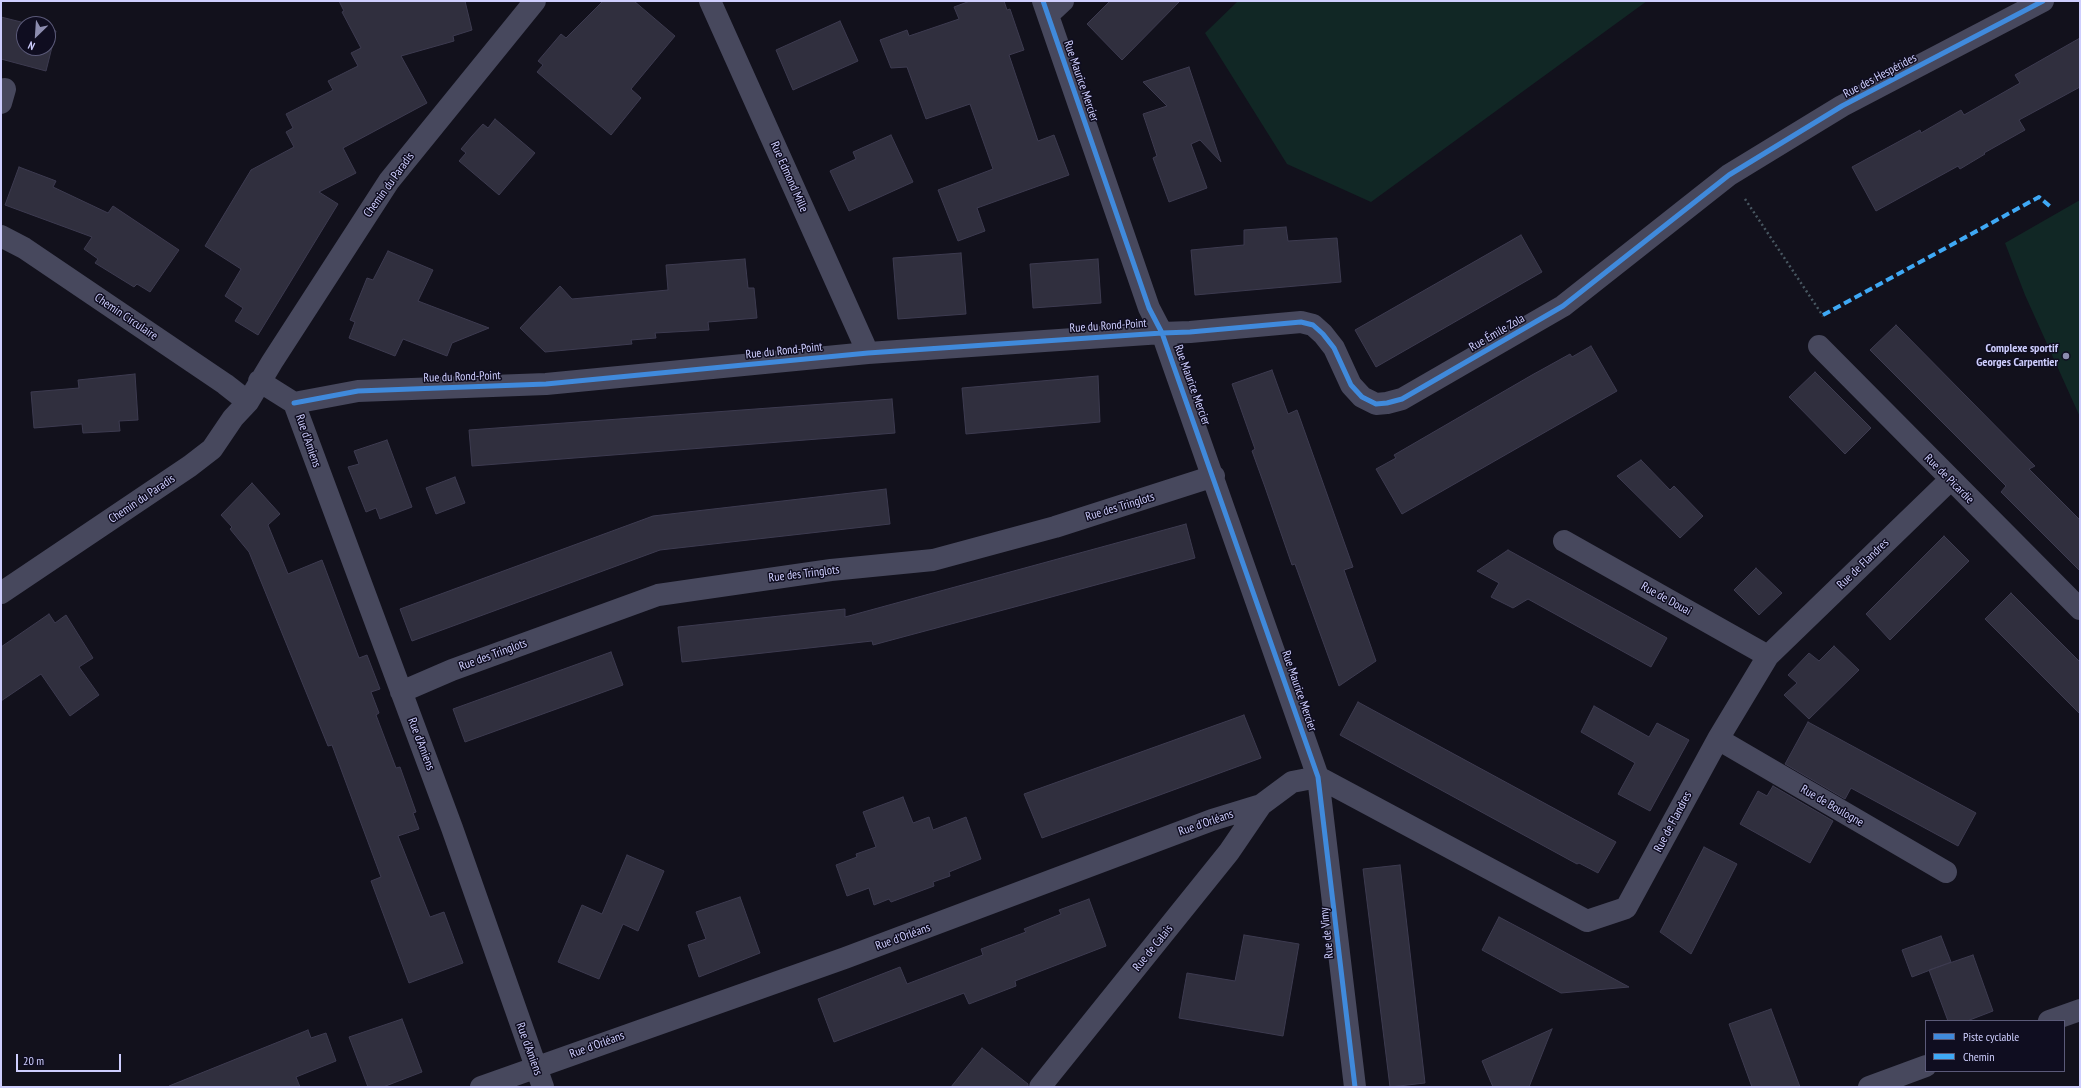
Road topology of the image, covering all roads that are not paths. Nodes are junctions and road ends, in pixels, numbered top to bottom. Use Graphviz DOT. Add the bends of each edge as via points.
graph roads {
  1 [pos="535,1"];
  2 [pos="710,1"];
  3 [pos="2043,1"];
  4 [pos="1051,6"];
  5 [pos="1729,175"];
  6 [pos="1,236"];
  7 [pos="1277,324"];
  8 [pos="1162,333"];
  9 [pos="1819,346"];
  10 [pos="868,353"];
  11 [pos="259,382"];
  12 [pos="248,402"];
  13 [pos="294,403"];
  14 [pos="1214,476"];
  15 [pos="1950,480"];
  16 [pos="1564,541"];
  17 [pos="1,593"];
  18 [pos="2080,609"];
  19 [pos="1768,656"];
  20 [pos="401,692"];
  21 [pos="1718,739"];
  22 [pos="1318,777"];
  23 [pos="1261,805"];
  24 [pos="1946,872"];
  25 [pos="2080,1010"];
  26 [pos="2052,1020"];
  27 [pos="1925,1066"];
  28 [pos="536,1067"];
  29 [pos="482,1087"];
  30 [pos="543,1087"];
  31 [pos="1040,1087"];
  32 [pos="1355,1087"];
  33 [pos="1869,1087"];
  1 -- 11 [label="street, Chemin du Paradis" via="389,181"];
  2 -- 10 [label="street, Rue Edmond Mille"];
  3 -- 5 [label="street, Rue des Hespérides" via="1842,106"];
  4 -- 8 [label="street, Rue Maurice Mercier" via="1149,308"];
  5 -- 7 [label="street, Rue Émile Zola" via="1563,306 1402,399 1376,404 1362,397 1351,385 1334,348 1313,325 1301,322"];
  6 -- 12 [label="street, Chemin Circulaire" via="225,384"];
  7 -- 8 [label="street, Rue du Rond-Point"];
  8 -- 10 [label="street, Rue du Rond-Point"];
  8 -- 14 [label="street, Rue Maurice Mercier"];
  9 -- 15 [label="street, Rue de Picardie"];
  10 -- 13 [label="street, Rue du Rond-Point" via="546,384 358,391"];
  11 -- 12 [label="street, Chemin du Paradis"];
  11 -- 13 [label="street"];
  12 -- 17 [label="street, Chemin du Paradis" via="233,418 212,449"];
  13 -- 20 [label="street, Rue d'Amiens"];
  14 -- 20 [label="street, Rue des Tringlots" via="1055,527 933,560 831,570 658,595 452,670"];
  14 -- 22 [label="street, Rue Maurice Mercier"];
  15 -- 18 [label="street, Rue de Picardie"];
  15 -- 19 [label="street, Rue de Flandres"];
  16 -- 19 [label="street, Rue de Douai"];
  19 -- 21 [label="street, Rue de Flandres"];
  20 -- 28 [label="street, Rue d'Amiens"];
  21 -- 22 [label="street, Rue de Flandres" via="1626,908 1587,921"];
  21 -- 24 [label="street, Rue de Boulogne"];
  22 -- 23 [label="street, Rue d'Orléans" via="1292,782"];
  22 -- 32 [label="street, Rue de Vimy"];
  23 -- 28 [label="street, Rue d'Orléans" via="1212,820 845,958"];
  23 -- 31 [label="street, Rue de Calais" via="1230,852"];
  25 -- 26 [label="street"];
  27 -- 33 [label="street"];
  28 -- 29 [label="street, Rue d'Orléans"];
  28 -- 30 [label="street, Rue d'Amiens"];
}
